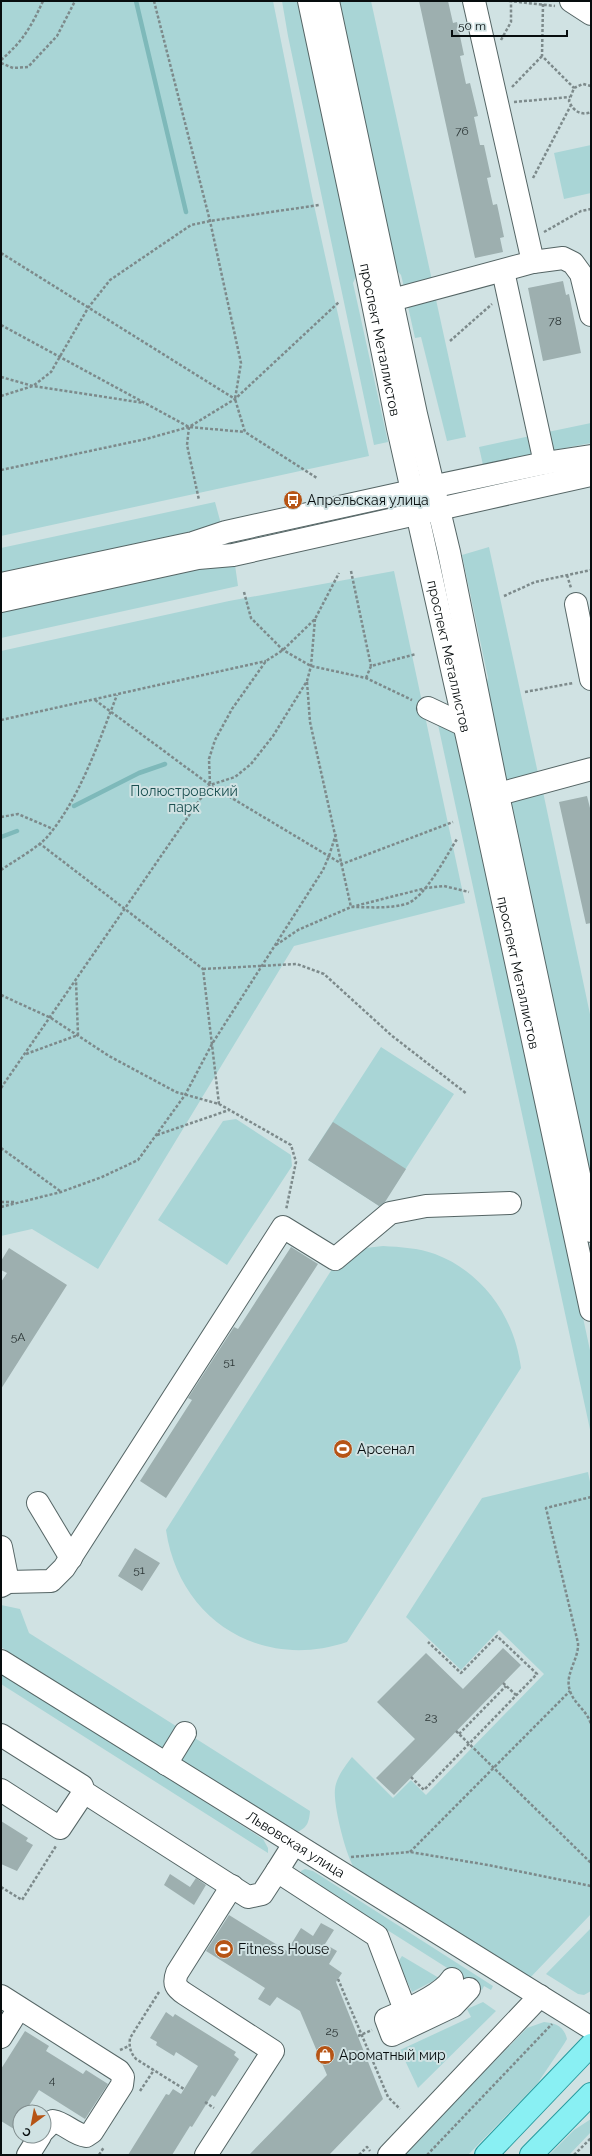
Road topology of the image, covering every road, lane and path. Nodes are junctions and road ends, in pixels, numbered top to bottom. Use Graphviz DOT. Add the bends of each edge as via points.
graph roads {
  1 [pos="43,1"];
  2 [pos="75,1"];
  3 [pos="154,1"];
  4 [pos="309,1"];
  5 [pos="328,1"];
  6 [pos="474,1"];
  7 [pos="510,1"];
  8 [pos="543,4"];
  9 [pos="564,4"];
  10 [pos="591,14"];
  11 [pos="542,56"];
  12 [pos="487,59"];
  13 [pos="1,60"];
  14 [pos="1,63"];
  15 [pos="591,86"];
  16 [pos="574,88"];
  17 [pos="570,97"];
  18 [pos="496,104"];
  19 [pos="571,105"];
  20 [pos="591,112"];
  21 [pos="516,192"];
  22 [pos="319,205"];
  23 [pos="591,209"];
  24 [pos="210,221"];
  25 [pos="530,252"];
  26 [pos="1,253"];
  27 [pos="505,281"];
  28 [pos="392,300"];
  29 [pos="339,302"];
  30 [pos="88,308"];
  31 [pos="591,315"];
  32 [pos="1,325"];
  33 [pos="450,341"];
  34 [pos="60,356"];
  35 [pos="1,377"];
  36 [pos="33,386"];
  37 [pos="1,396"];
  38 [pos="236,399"];
  39 [pos="146,403"];
  40 [pos="189,427"];
  41 [pos="245,432"];
  42 [pos="591,456"];
  43 [pos="545,463"];
  44 [pos="1,470"];
  45 [pos="591,475"];
  46 [pos="317,478"];
  47 [pos="433,487"];
  48 [pos="412,492"];
  49 [pos="199,500"];
  50 [pos="439,510"];
  51 [pos="417,515"];
  52 [pos="591,570"];
  53 [pos="351,571"];
  54 [pos="339,573"];
  55 [pos="1,584"];
  56 [pos="244,592"];
  57 [pos="504,596"];
  58 [pos="1,601"];
  59 [pos="576,604"];
  60 [pos="315,619"];
  61 [pos="283,650"];
  62 [pos="416,654"];
  63 [pos="266,661"];
  64 [pos="311,666"];
  65 [pos="371,666"];
  66 [pos="366,678"];
  67 [pos="591,679"];
  68 [pos="307,681"];
  69 [pos="525,692"];
  70 [pos="117,695"];
  71 [pos="95,700"];
  72 [pos="428,708"];
  73 [pos="111,712"];
  74 [pos="1,720"];
  75 [pos="464,725"];
  76 [pos="591,769"];
  77 [pos="210,785"];
  78 [pos="489,797"];
  79 [pos="1,817"];
  80 [pos="453,822"];
  81 [pos="52,829"];
  82 [pos="336,834"];
  83 [pos="457,839"];
  84 [pos="39,843"];
  85 [pos="329,856"];
  86 [pos="342,864"];
  87 [pos="1,870"];
  88 [pos="426,888"];
  89 [pos="469,892"];
  90 [pos="351,908"];
  91 [pos="123,909"];
  92 [pos="275,946"];
  93 [pos="264,964"];
  94 [pos="202,969"];
  95 [pos="76,980"];
  96 [pos="1,995"];
  97 [pos="51,1018"];
  98 [pos="78,1035"];
  99 [pos="212,1044"];
  100 [pos="26,1054"];
  101 [pos="1,1088"];
  102 [pos="467,1094"];
  103 [pos="185,1095"];
  104 [pos="219,1104"];
  105 [pos="228,1110"];
  106 [pos="156,1135"];
  107 [pos="1,1148"];
  108 [pos="61,1192"];
  109 [pos="1,1202"];
  110 [pos="21,1202"];
  111 [pos="510,1203"];
  112 [pos="1,1207"];
  113 [pos="283,1226"];
  114 [pos="591,1231"];
  115 [pos="587,1269"];
  116 [pos="591,1310"];
  117 [pos="591,1497"];
  118 [pos="38,1502"];
  119 [pos="1,1548"];
  120 [pos="71,1558"];
  121 [pos="5,1584"];
  122 [pos="428,1642"];
  123 [pos="1,1661"];
  124 [pos="503,1683"];
  125 [pos="506,1686"];
  126 [pos="570,1691"];
  127 [pos="516,1695"];
  128 [pos="591,1725"];
  129 [pos="456,1731"];
  130 [pos="185,1733"];
  131 [pos="459,1734"];
  132 [pos="1,1735"];
  133 [pos="469,1743"];
  134 [pos="166,1764"];
  135 [pos="494,1768"];
  136 [pos="411,1777"];
  137 [pos="1,1790"];
  138 [pos="84,1792"];
  139 [pos="60,1840"];
  140 [pos="294,1844"];
  141 [pos="410,1852"];
  142 [pos="350,1857"];
  143 [pos="591,1864"];
  144 [pos="277,1871"];
  145 [pos="232,1886"];
  146 [pos="591,1886"];
  147 [pos="1,1887"];
  148 [pos="338,1979"];
  149 [pos="460,1984"];
  150 [pos="160,1990"];
  151 [pos="1,1996"];
  152 [pos="540,1996"];
  153 [pos="20,2008"];
  154 [pos="564,2011"];
  155 [pos="591,2028"];
  156 [pos="367,2032"];
  157 [pos="362,2034"];
  158 [pos="358,2036"];
  159 [pos="1,2037"];
  160 [pos="591,2045"];
  161 [pos="184,2089"];
  162 [pos="591,2094"];
  163 [pos="400,2109"];
  164 [pos="52,2121"];
  165 [pos="591,2138"];
  166 [pos="35,2144"];
  167 [pos="380,2153"];
  168 [pos="28,2155"];
  169 [pos="206,2155"];
  170 [pos="359,2155"];
  171 [pos="427,2155"];
  172 [pos="486,2155"];
  173 [pos="531,2155"];
  174 [pos="574,2155"];
  1 -- 13 [label="path" via="34,22 18,45"];
  2 -- 14 [label="path" via="58,36 28,67 13,68"];
  3 -- 24 [label="path"];
  4 -- 48 [label="street, проспект Металлистов"];
  5 -- 28 [label="street, проспект Металлистов"];
  6 -- 12 [label="street"];
  7 -- 8 [label="path"];
  7 -- 12 [label="path" via="509,28"];
  8 -- 9 [label="path"];
  8 -- 11 [label="path"];
  9 -- 10 [label="street"];
  11 -- 16 [label="path"];
  11 -- 18 [label="path"];
  12 -- 18 [label="street"];
  15 -- 16 [label="path" via="583,84"];
  16 -- 17 [label="path"];
  17 -- 18 [label="path"];
  17 -- 19 [label="path"];
  18 -- 21 [label="street"];
  19 -- 20 [label="path" via="579,113"];
  19 -- 21 [label="path" via="527,189"];
  21 -- 25 [label="street"];
  22 -- 24 [label="path"];
  23 -- 25 [label="path" via="581,211"];
  24 -- 30 [label="path" via="191,225 110,280"];
  24 -- 38 [label="path" via="241,363"];
  25 -- 27 [label="street"];
  25 -- 31 [label="street" via="563,258 574,263 581,274"];
  26 -- 30 [label="path"];
  27 -- 28 [label="street"];
  27 -- 33 [label="path"];
  27 -- 43 [label="street"];
  28 -- 47 [label="street, проспект Металлистов"];
  29 -- 38 [label="path"];
  30 -- 34 [label="path"];
  30 -- 38 [label="path"];
  32 -- 34 [label="path"];
  34 -- 36 [label="path" via="51,372"];
  34 -- 39 [label="path"];
  35 -- 36 [label="path"];
  36 -- 37 [label="path"];
  36 -- 39 [label="path"];
  38 -- 40 [label="path"];
  38 -- 41 [label="path"];
  39 -- 40 [label="path"];
  40 -- 41 [label="path"];
  40 -- 44 [label="path" via="146,439"];
  40 -- 49 [label="path" via="187,445"];
  41 -- 46 [label="path"];
  42 -- 43 [label="street"];
  43 -- 47 [label="street"];
  45 -- 50 [label="street"];
  47 -- 48 [label="street"];
  47 -- 50 [label="street, проспект Металлистов"];
  48 -- 51 [label="street, проспект Металлистов"];
  48 -- 55 [label="street"];
  50 -- 51 [label="street"];
  50 -- 78 [label="street, проспект Металлистов"];
  51 -- 58 [label="street" via="233,555 198,558"];
  51 -- 75 [label="street, проспект Металлистов"];
  52 -- 57 [label="path" via="535,582"];
  53 -- 65 [label="path"];
  54 -- 60 [label="path"];
  56 -- 61 [label="path" via="251,618"];
  59 -- 67 [label="street"];
  60 -- 61 [label="path"];
  60 -- 64 [label="path"];
  61 -- 63 [label="path"];
  61 -- 64 [label="path"];
  62 -- 65 [label="path"];
  63 -- 70 [label="path"];
  63 -- 77 [label="path" via="232,709 215,740 209,759"];
  64 -- 66 [label="path"];
  64 -- 68 [label="path"];
  65 -- 66 [label="path"];
  66 -- 72 [label="path"];
  67 -- 69 [label="path"];
  68 -- 77 [label="path" via="273,736 251,764 235,776"];
  68 -- 82 [label="path" via="310,722"];
  70 -- 71 [label="path"];
  70 -- 73 [label="path"];
  71 -- 73 [label="path"];
  71 -- 74 [label="path"];
  72 -- 75 [label="street"];
  73 -- 77 [label="path"];
  73 -- 81 [label="path" via="71,803"];
  75 -- 78 [label="street, проспект Металлистов"];
  76 -- 78 [label="street"];
  77 -- 85 [label="path"];
  77 -- 91 [label="path"];
  78 -- 114 [label="street, проспект Металлистов"];
  78 -- 115 [label="street, проспект Металлистов"];
  79 -- 81 [label="path" via="18,814"];
  80 -- 86 [label="path"];
  81 -- 84 [label="path" via="48,837"];
  82 -- 85 [label="path"];
  82 -- 86 [label="path"];
  83 -- 88 [label="path"];
  84 -- 87 [label="path"];
  84 -- 91 [label="path"];
  85 -- 86 [label="path"];
  85 -- 92 [label="path" via="323,870"];
  86 -- 90 [label="path"];
  88 -- 89 [label="path" via="444,886"];
  88 -- 90 [label="path"];
  88 -- 90 [label="path" via="408,904"];
  90 -- 92 [label="path" via="298,930"];
  91 -- 94 [label="path"];
  91 -- 95 [label="path"];
  92 -- 93 [label="path"];
  93 -- 94 [label="path"];
  93 -- 99 [label="path"];
  93 -- 102 [label="path" via="297,964 324,974 391,1034"];
  94 -- 99 [label="path"];
  95 -- 97 [label="path"];
  95 -- 98 [label="path"];
  96 -- 97 [label="path"];
  97 -- 98 [label="path"];
  97 -- 100 [label="path"];
  98 -- 100 [label="path"];
  98 -- 103 [label="path" via="109,1056"];
  99 -- 103 [label="path"];
  99 -- 104 [label="path"];
  100 -- 101 [label="path"];
  103 -- 104 [label="path"];
  103 -- 106 [label="path"];
  104 -- 105 [label="path"];
  105 -- 106 [label="path"];
  105 -- 113 [label="path" via="291,1144 296,1162"];
  106 -- 108 [label="path" via="138,1160"];
  107 -- 108 [label="path"];
  108 -- 110 [label="path"];
  109 -- 110 [label="path"];
  110 -- 112 [label="path"];
  111 -- 113 [label="street" via="426,1206 390,1213 335,1259"];
  113 -- 120 [label="street"];
  115 -- 116 [label="street, проспект Металлистов"];
  117 -- 126 [label="path" via="546,1508 578,1643 578,1654 569,1676"];
  118 -- 120 [label="street"];
  119 -- 121 [label="street"];
  120 -- 121 [label="street" via="51,1581"];
  122 -- 127 [label="path" via="461,1673 497,1636 537,1674"];
  123 -- 134 [label="street, Львовская улица"];
  124 -- 125 [label="path"];
  125 -- 127 [label="path"];
  125 -- 131 [label="path"];
  126 -- 128 [label="path"];
  126 -- 135 [label="path"];
  127 -- 133 [label="path"];
  129 -- 131 [label="path"];
  130 -- 134 [label="street"];
  131 -- 133 [label="path"];
  132 -- 138 [label="street" via="82,1786"];
  133 -- 135 [label="path"];
  133 -- 136 [label="path" via="424,1790"];
  134 -- 140 [label="street, Львовская улица"];
  135 -- 141 [label="path"];
  135 -- 143 [label="path"];
  137 -- 138 [label="street" via="60,1828"];
  138 -- 145 [label="street"];
  139 -- 147 [label="path" via="22,1900"];
  140 -- 144 [label="street"];
  140 -- 152 [label="street, Львовская улица"];
  141 -- 142 [label="path"];
  141 -- 146 [label="path"];
  144 -- 145 [label="street" via="262,1894 248,1897"];
  144 -- 149 [label="street" via="377,1936 405,2010 386,2019 392,2035 453,2006"];
  145 -- 169 [label="street" via="174,1981 177,1988 185,1994 273,2051"];
  148 -- 157 [label="path"];
  150 -- 161 [label="path" via="130,2038 129,2046 136,2059"];
  151 -- 153 [label="street"];
  152 -- 154 [label="street, Львовская улица"];
  152 -- 167 [label="street"];
  153 -- 159 [label="street"];
  153 -- 164 [label="street" via="119,2071 123,2077 122,2085 92,2132 86,2136 79,2135 60,2122"];
  154 -- 155 [label="street, Львовская улица"];
  154 -- 171 [label="path"];
  156 -- 157 [label="path"];
  157 -- 158 [label="path"];
  157 -- 163 [label="path" via="388,2097"];
  160 -- 172 [label="main road"];
  162 -- 173 [label="main road"];
  165 -- 174 [label="path"];
  166 -- 168 [label="street"];
  167 -- 170 [label="path" via="367,2147"];
}
